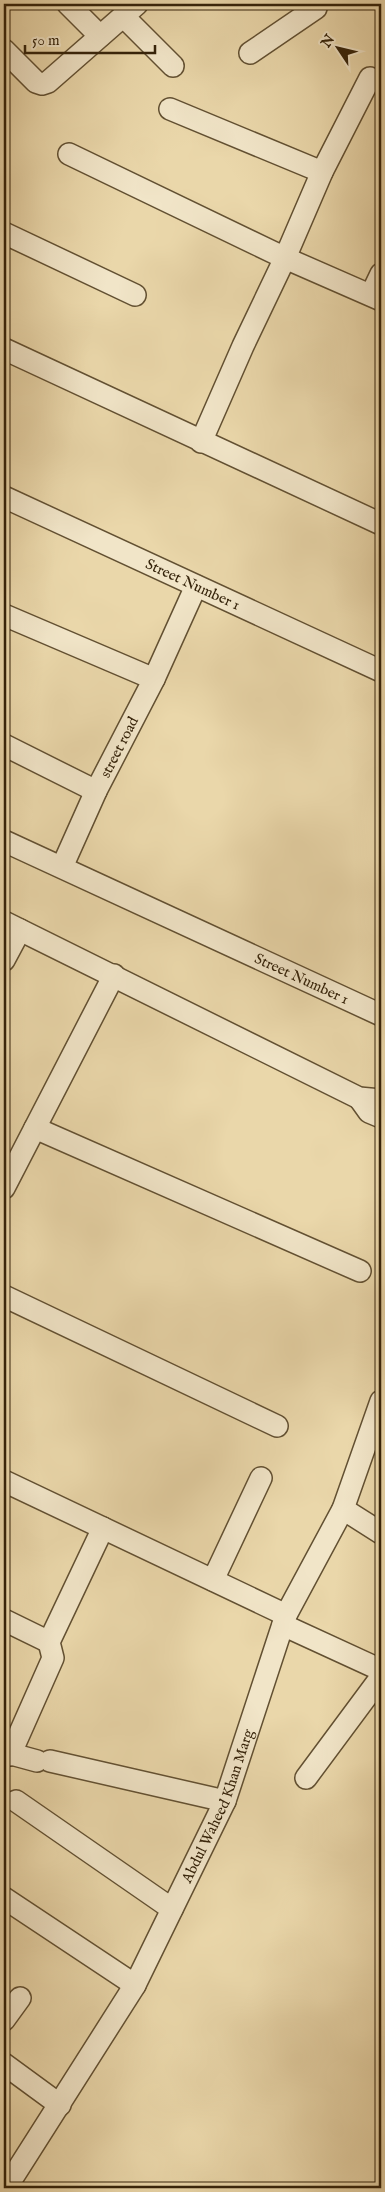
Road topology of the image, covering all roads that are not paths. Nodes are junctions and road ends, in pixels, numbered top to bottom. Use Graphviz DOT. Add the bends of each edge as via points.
graph roads {
  1 [pos="68,4"];
  2 [pos="317,5"];
  3 [pos="130,10"];
  4 [pos="100,36"];
  5 [pos="250,53"];
  6 [pos="8,62"];
  7 [pos="173,66"];
  8 [pos="370,78"];
  9 [pos="170,109"];
  10 [pos="69,154"];
  11 [pos="322,172"];
  12 [pos="4,233"];
  13 [pos="285,258"];
  14 [pos="381,274"];
  15 [pos="135,295"];
  16 [pos="376,298"];
  17 [pos="4,349"];
  18 [pos="201,442"];
  19 [pos="4,497"];
  20 [pos="381,524"];
  21 [pos="196,586"];
  22 [pos="4,614"];
  23 [pos="381,671"];
  24 [pos="147,676"];
  25 [pos="4,745"];
  26 [pos="96,792"];
  27 [pos="4,841"];
  28 [pos="62,867"];
  29 [pos="12,926"];
  30 [pos="4,960"];
  31 [pos="114,975"];
  32 [pos="381,1015"];
  33 [pos="360,1098"];
  34 [pos="381,1100"];
  35 [pos="381,1117"];
  36 [pos="34,1128"];
  37 [pos="4,1188"];
  38 [pos="360,1271"];
  39 [pos="4,1296"];
  40 [pos="381,1402"];
  41 [pos="277,1426"];
  42 [pos="261,1478"];
  43 [pos="4,1481"];
  44 [pos="343,1509"];
  45 [pos="103,1528"];
  46 [pos="381,1534"];
  47 [pos="213,1580"];
  48 [pos="4,1620"];
  49 [pos="285,1620"];
  50 [pos="49,1642"];
  51 [pos="381,1670"];
  52 [pos="381,1677"];
  53 [pos="7,1754"];
  54 [pos="306,1778"];
  55 [pos="225,1800"];
  56 [pos="16,1801"];
  57 [pos="4,1898"];
  58 [pos="172,1909"];
  59 [pos="135,1985"];
  60 [pos="20,1998"];
  61 [pos="4,2020"];
  62 [pos="4,2064"];
  63 [pos="60,2105"];
  64 [pos="6,2188"];
  1 -- 4 [label="street"];
  2 -- 5 [label="street"];
  3 -- 4 [label="street"];
  3 -- 7 [label="street"];
  4 -- 6 [label="street" via="42,84"];
  8 -- 11 [label="street"];
  9 -- 11 [label="street"];
  10 -- 13 [label="street"];
  11 -- 13 [label="street"];
  12 -- 15 [label="street"];
  13 -- 16 [label="street"];
  13 -- 18 [label="street"];
  14 -- 16 [label="street"];
  17 -- 18 [label="street"];
  18 -- 20 [label="street"];
  19 -- 21 [label="street, Street Number 1"];
  21 -- 23 [label="street, Street Number 1"];
  21 -- 24 [label="street, street road"];
  22 -- 24 [label="street"];
  24 -- 26 [label="street, street road"];
  25 -- 26 [label="street, street road"];
  26 -- 28 [label="street"];
  27 -- 28 [label="street, Street Number 1"];
  28 -- 32 [label="street, Street Number 1"];
  29 -- 30 [label="street"];
  29 -- 31 [label="street"];
  31 -- 33 [label="street"];
  31 -- 36 [label="street"];
  33 -- 34 [label="street"];
  33 -- 35 [label="street" via="369,1112"];
  36 -- 37 [label="street"];
  36 -- 38 [label="street"];
  39 -- 41 [label="street"];
  40 -- 44 [label="street, Abdul Waheed Khan Marg"];
  42 -- 47 [label="street"];
  43 -- 45 [label="street"];
  44 -- 46 [label="street"];
  44 -- 49 [label="street, Abdul Waheed Khan Marg"];
  45 -- 47 [label="street"];
  45 -- 50 [label="street"];
  47 -- 49 [label="street"];
  48 -- 50 [label="street"];
  49 -- 51 [label="street"];
  49 -- 55 [label="street, Abdul Waheed Khan Marg"];
  50 -- 53 [label="street" via="53,1658"];
  52 -- 54 [label="street"];
  53 -- 55 [label="street"];
  55 -- 58 [label="street, Abdul Waheed Khan Marg"];
  56 -- 58 [label="street"];
  57 -- 59 [label="street"];
  58 -- 59 [label="street, Abdul Waheed Khan Marg"];
  59 -- 63 [label="street, Abdul Waheed Khan Marg"];
  60 -- 61 [label="street"];
  62 -- 63 [label="street"];
  63 -- 64 [label="street, Abdul Waheed Khan Marg"];
}
